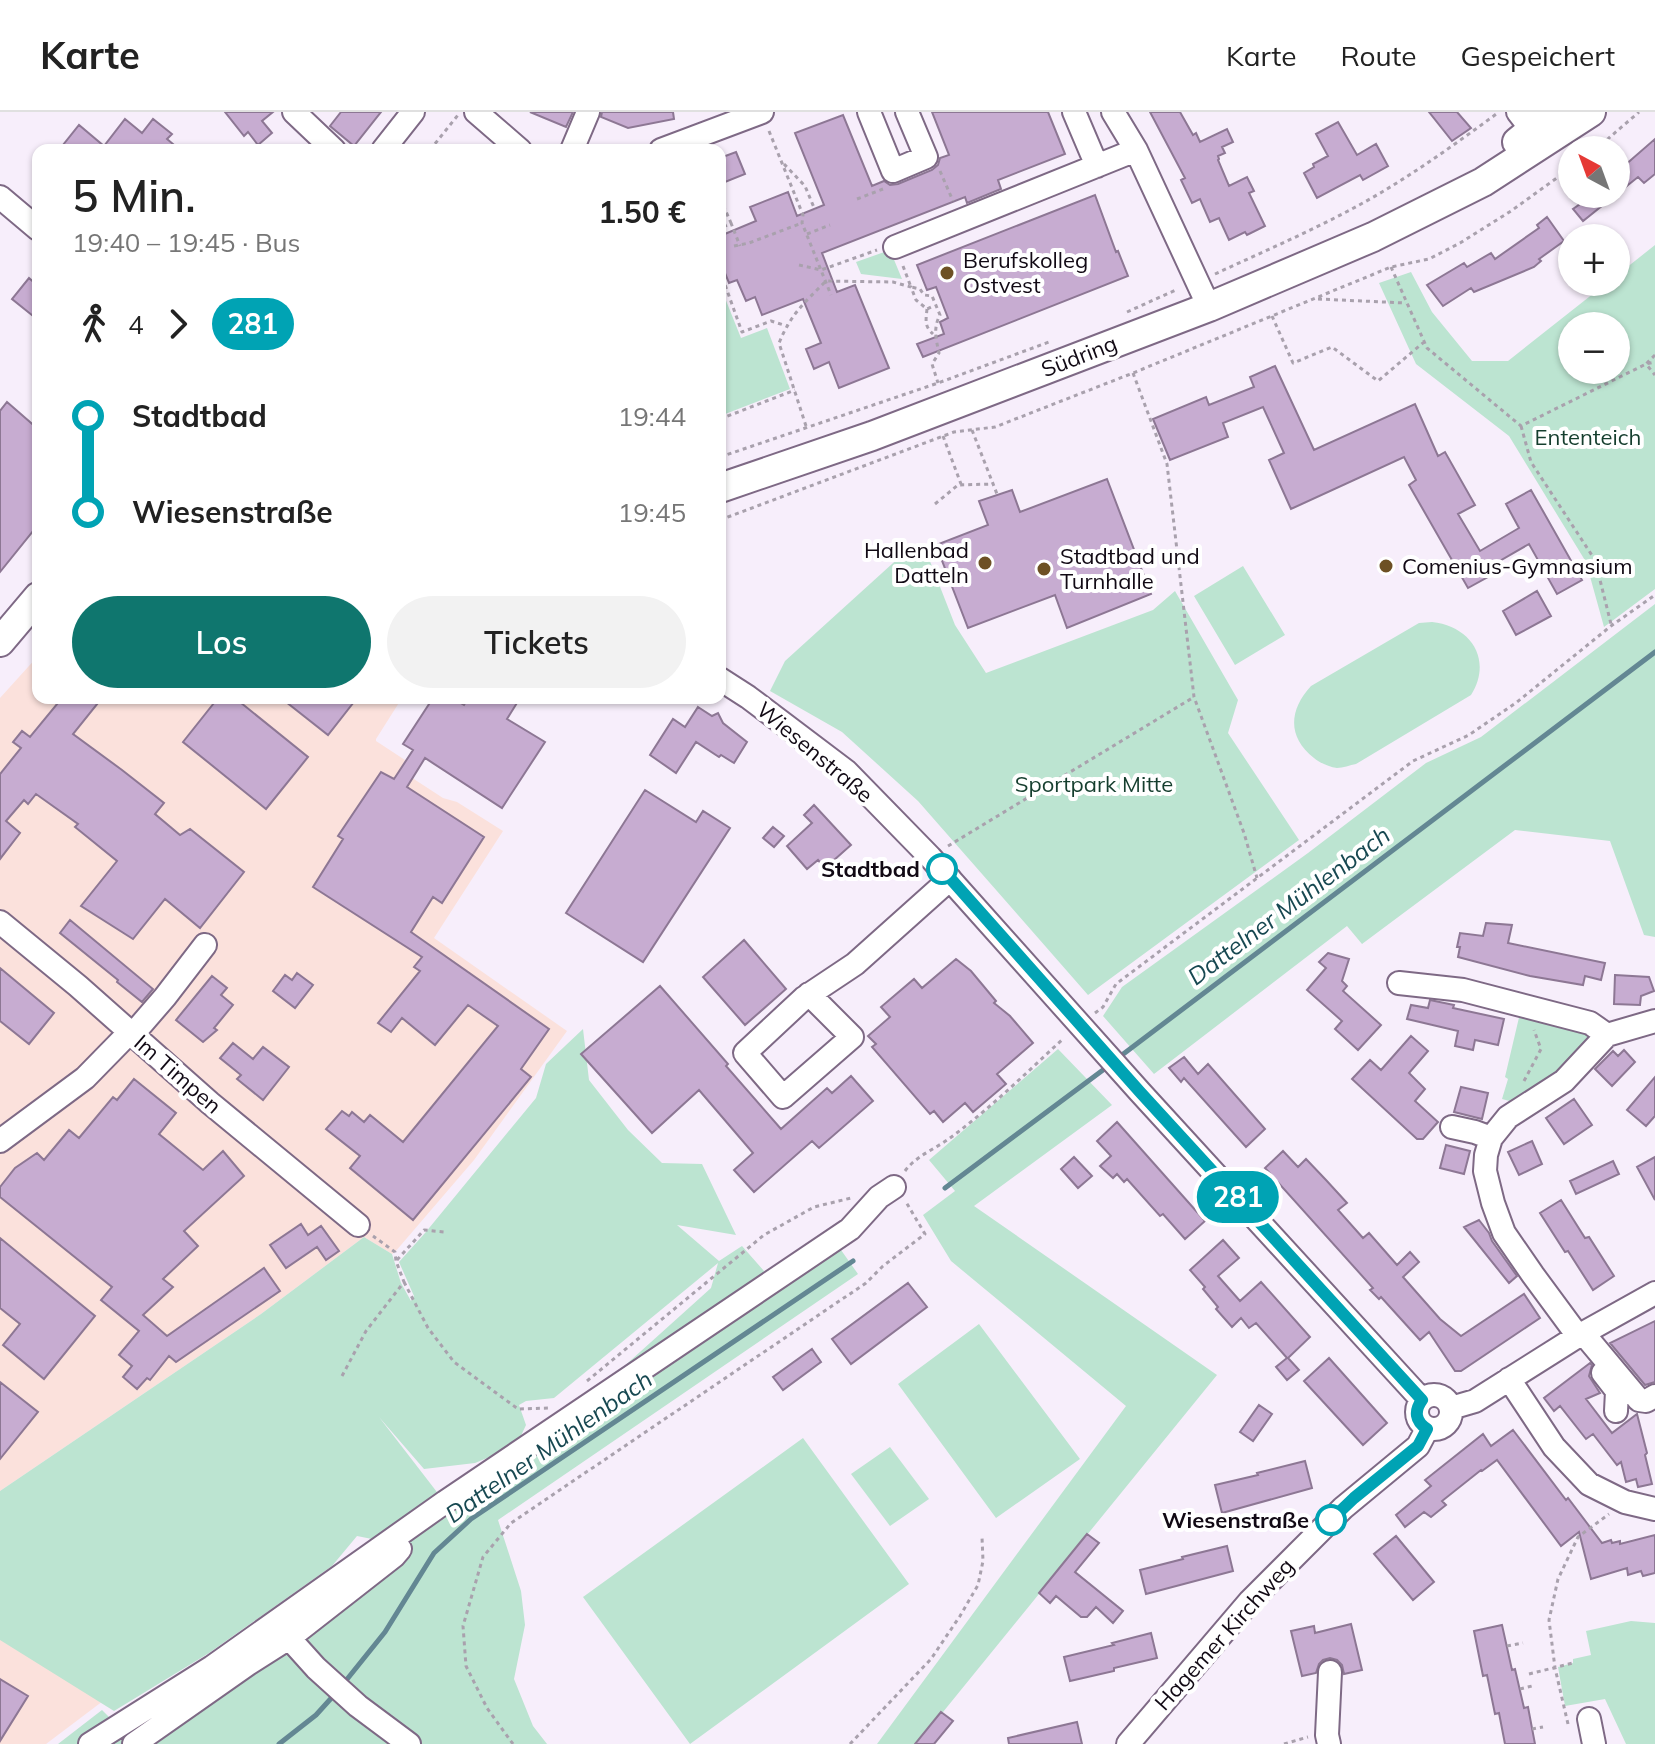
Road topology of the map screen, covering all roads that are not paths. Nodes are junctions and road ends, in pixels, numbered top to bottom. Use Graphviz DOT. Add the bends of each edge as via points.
graph roads {
  1 [pos="294,112"];
  2 [pos="413,112"];
  3 [pos="476,112"];
  4 [pos="588,112"];
  5 [pos="761,112"];
  6 [pos="869,112"];
  7 [pos="907,112"];
  8 [pos="1074,112"];
  9 [pos="1113,112"];
  10 [pos="1591,112"];
  11 [pos="711,121"];
  12 [pos="1537,124"];
  13 [pos="328,144"];
  14 [pos="388,144"];
  15 [pos="513,144"];
  16 [pos="575,144"];
  17 [pos="671,144"];
  18 [pos="1136,150"];
  19 [pos="1097,166"];
  20 [pos="0,197"];
  21 [pos="32,224"];
  22 [pos="895,247"];
  23 [pos="1204,294"];
  24 [pos="726,486"];
  25 [pos="32,604"];
  26 [pos="0,642"];
  27 [pos="726,683"];
  28 [pos="950,879"];
  29 [pos="0,922"];
  30 [pos="205,945"];
  31 [pos="1399,983"];
  32 [pos="809,994"];
  33 [pos="1655,1021"];
  34 [pos="131,1033"];
  35 [pos="1607,1035"];
  36 [pos="1452,1127"];
  37 [pos="1491,1138"];
  38 [pos="0,1141"];
  39 [pos="894,1187"];
  40 [pos="358,1225"];
  41 [pos="1655,1293"];
  42 [pos="1578,1336"];
  43 [pos="1509,1379"];
  44 [pos="1655,1396"];
  45 [pos="1422,1400"];
  46 [pos="1451,1408"];
  47 [pos="1616,1411"];
  48 [pos="1427,1429"];
  49 [pos="445,1502"];
  50 [pos="1655,1509"];
  51 [pos="289,1638"];
  52 [pos="1330,1672"];
  53 [pos="1580,1726"];
  54 [pos="1328,1738"];
  55 [pos="90,1744"];
  56 [pos="134,1744"];
  57 [pos="409,1744"];
  58 [pos="1128,1744"];
  59 [pos="1594,1744"];
  1 -- 13 [label="street"];
  2 -- 14 [label="street"];
  3 -- 15 [label="street"];
  4 -- 16 [label="street"];
  5 -- 11 [label="street"];
  6 -- 7 [label="street" via="893,171 926,157"];
  8 -- 19 [label="street"];
  9 -- 18 [label="street"];
  10 -- 12 [label="main road, Südring"];
  11 -- 17 [label="street"];
  12 -- 23 [label="main road, Südring" via="1483,182 1431,209 1373,237"];
  18 -- 19 [label="street"];
  18 -- 23 [label="street"];
  19 -- 22 [label="street"];
  20 -- 21 [label="street"];
  23 -- 24 [label="main road, Südring" via="872,436"];
  25 -- 26 [label="main road"];
  27 -- 28 [label="street, Wiesenstraße" via="846,771"];
  28 -- 32 [label="street" via="855,964"];
  28 -- 45 [label="street, Wiesenstraße"];
  29 -- 34 [label="street, Im Timpen"];
  30 -- 34 [label="street"];
  31 -- 35 [label="street" via="1463,990 1590,1023"];
  32 -- 32 [label="street" via="745,1053 783,1097 852,1037"];
  33 -- 35 [label="street"];
  34 -- 38 [label="street" via="85,1078"];
  34 -- 40 [label="street, Im Timpen"];
  35 -- 37 [label="street" via="1564,1081 1508,1117"];
  36 -- 37 [label="street"];
  37 -- 42 [label="street" via="1485,1171 1504,1233"];
  39 -- 49 [label="street" via="850,1229"];
  41 -- 42 [label="street, Hagemer Kirchweg"];
  42 -- 43 [label="street, Hagemer Kirchweg"];
  42 -- 44 [label="street" via="1639,1400"];
  42 -- 47 [label="street" via="1617,1391"];
  43 -- 46 [label="street, Hagemer Kirchweg" via="1475,1401"];
  43 -- 50 [label="street" via="1554,1447 1589,1484 1625,1502"];
  45 -- 46 [label="street" via="1439,1396"];
  45 -- 48 [label="street" via="1417,1415"];
  46 -- 48 [label="street, Hagemer Kirchweg" via="1443,1427"];
  48 -- 58 [label="street, Hagemer Kirchweg" via="1418,1446 1343,1508 1250,1601"];
  49 -- 51 [label="street" via="394,1556"];
  49 -- 55 [label="street" via="212,1667"];
  51 -- 56 [label="street"];
  51 -- 57 [label="street" via="358,1706"];
  52 -- 54 [label="street"];
  53 -- 59 [label="street"];
}
